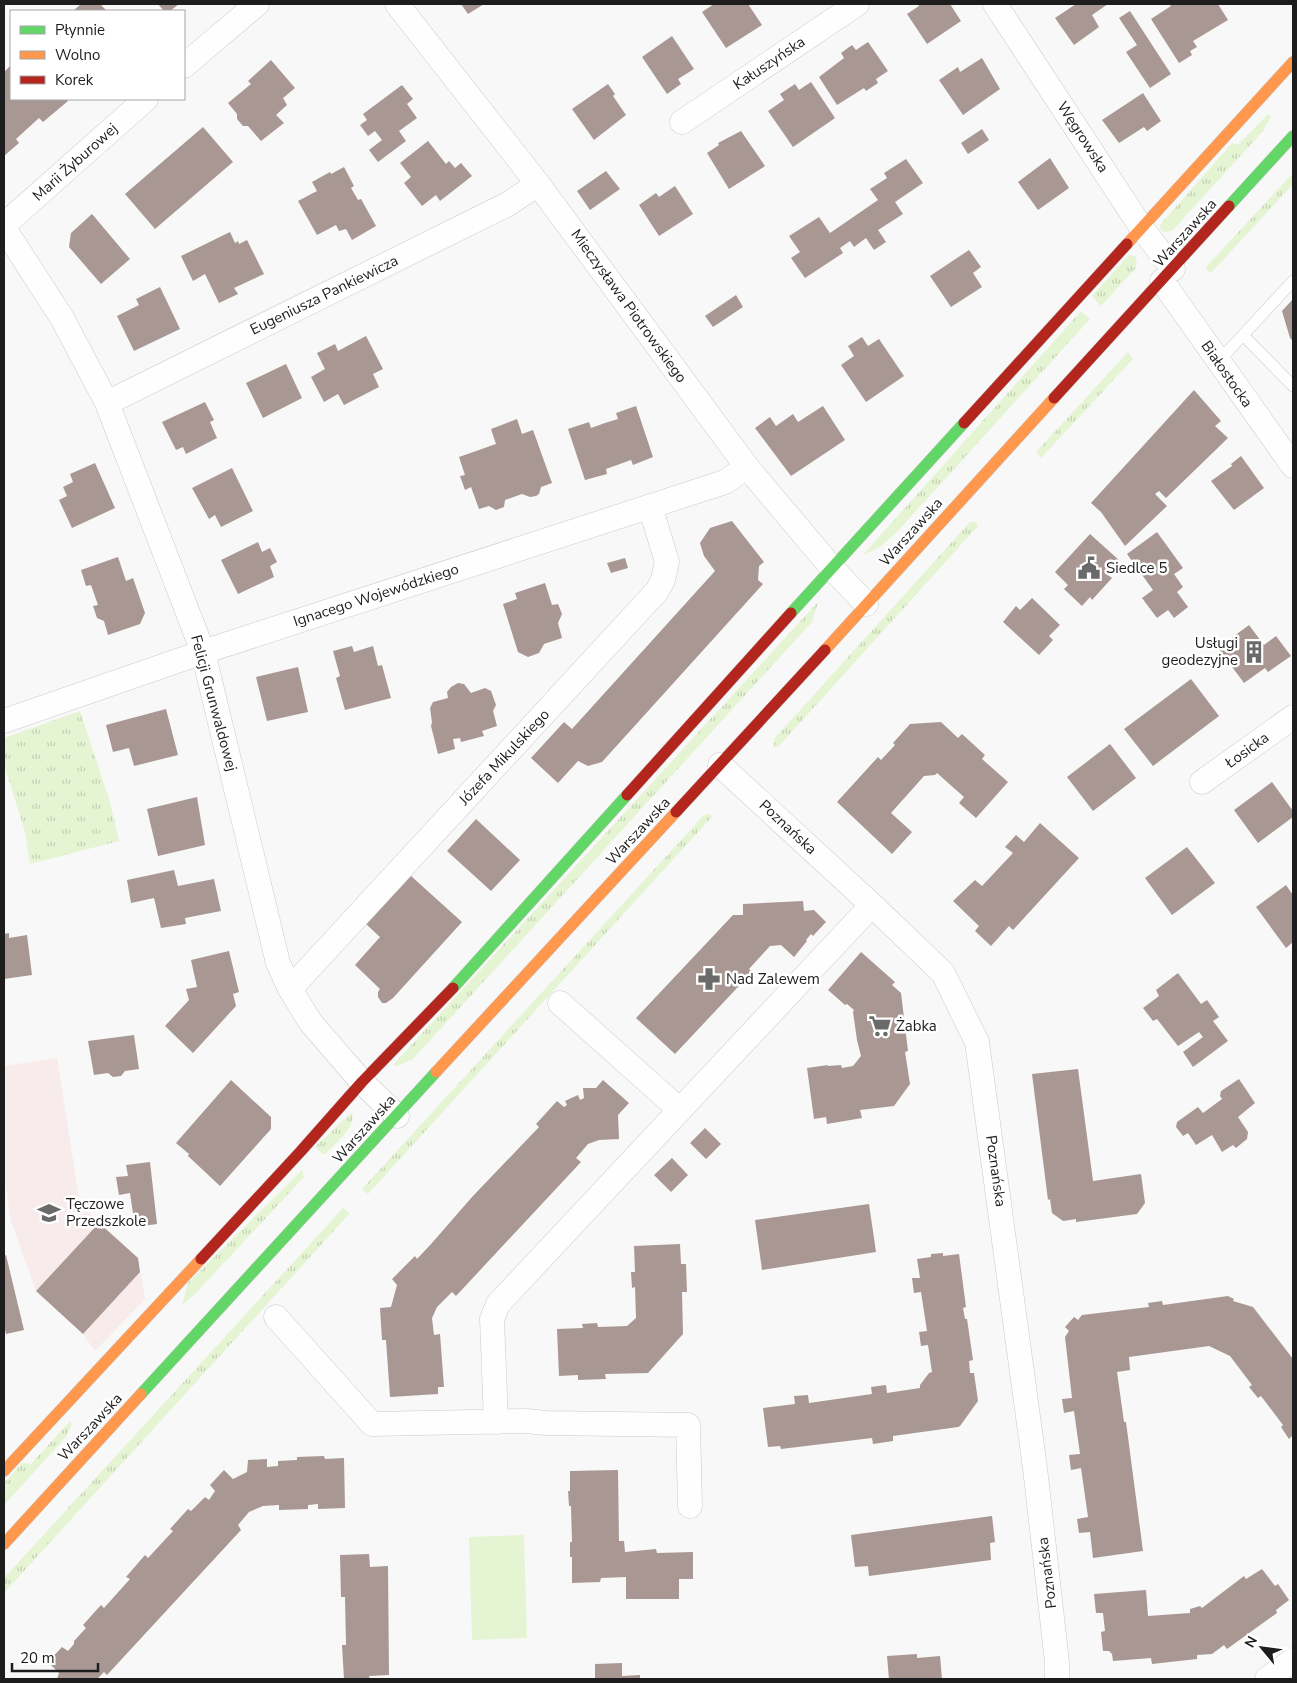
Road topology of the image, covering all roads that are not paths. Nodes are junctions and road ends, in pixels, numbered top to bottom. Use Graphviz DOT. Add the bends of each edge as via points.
graph roads {
  1 [pos="256,4"];
  2 [pos="397,4"];
  3 [pos="857,4"];
  4 [pos="995,4"];
  5 [pos="1293,62"];
  6 [pos="185,65"];
  7 [pos="145,100"];
  8 [pos="682,122"];
  9 [pos="1293,136"];
  10 [pos="538,184"];
  11 [pos="4,226"];
  12 [pos="1142,227"];
  13 [pos="1168,275"];
  14 [pos="1293,281"];
  15 [pos="1243,335"];
  16 [pos="1218,362"];
  17 [pos="1293,386"];
  18 [pos="107,403"];
  19 [pos="1293,466"];
  20 [pos="747,467"];
  21 [pos="650,506"];
  22 [pos="832,568"];
  23 [pos="866,604"];
  24 [pos="203,652"];
  25 [pos="1293,717"];
  26 [pos="4,721"];
  27 [pos="720,765"];
  28 [pos="1202,782"];
  29 [pos="872,904"];
  30 [pos="290,988"];
  31 [pos="560,1003"];
  32 [pos="362,1082"];
  33 [pos="680,1110"];
  34 [pos="396,1116"];
  35 [pos="276,1317"];
  36 [pos="496,1422"];
  37 [pos="4,1471"];
  38 [pos="690,1506"];
  39 [pos="4,1544"];
  40 [pos="1293,1660"];
  41 [pos="1057,1679"];
  42 [pos="1267,1679"];
  1 -- 6 [label="street"];
  2 -- 10 [label="street, Mieczysława Piotrowskiego"];
  3 -- 8 [label="street, Kałuszyńska"];
  4 -- 12 [label="street, Węgrowska"];
  5 -- 12 [label="street"];
  7 -- 11 [label="street, Marii Żyburowej"];
  9 -- 13 [label="street, Warszawska"];
  10 -- 18 [label="street, Eugeniusza Pankiewicza" via="508,204"];
  10 -- 20 [label="street, Mieczysława Piotrowskiego"];
  11 -- 18 [label="street, Felicji Grunwaldowej" via="62,318"];
  12 -- 13 [label="street, Węgrowska"];
  12 -- 22 [label="street"];
  13 -- 16 [label="street, Białostocka"];
  13 -- 23 [label="street, Warszawska"];
  14 -- 15 [label="lane"];
  15 -- 16 [label="lane"];
  15 -- 17 [label="lane"];
  16 -- 19 [label="street, Białostocka"];
  18 -- 24 [label="street, Felicji Grunwaldowej"];
  20 -- 21 [label="street, Ignacego Wojewódzkiego" via="725,482"];
  20 -- 22 [label="street, Mieczysława Piotrowskiego"];
  21 -- 24 [label="street, Ignacego Wojewódzkiego"];
  21 -- 30 [label="street, Józefa Mikulskiego" via="667,562 657,591"];
  22 -- 23 [label="street, Mieczysława Piotrowskiego"];
  22 -- 32 [label="street" via="446,995"];
  23 -- 27 [label="street, Warszawska"];
  24 -- 26 [label="street, Ignacego Wojewódzkiego"];
  24 -- 30 [label="street, Felicji Grunwaldowej" via="278,963"];
  25 -- 28 [label="street, Łosicka"];
  27 -- 29 [label="street, Poznańska"];
  27 -- 34 [label="street, Warszawska"];
  29 -- 33 [label="street"];
  29 -- 41 [label="street, Poznańska" via="943,972 977,1042 1035,1468"];
  30 -- 32 [label="street, Felicji Grunwaldowej" via="310,1023"];
  31 -- 33 [label="street"];
  32 -- 34 [label="street, Felicji Grunwaldowej"];
  32 -- 37 [label="street"];
  33 -- 36 [label="street" via="498,1304 492,1319"];
  34 -- 39 [label="street, Warszawska"];
  35 -- 36 [label="street" via="372,1424"];
  36 -- 38 [label="street" via="688,1425"];
  40 -- 42 [label="street"];
}
